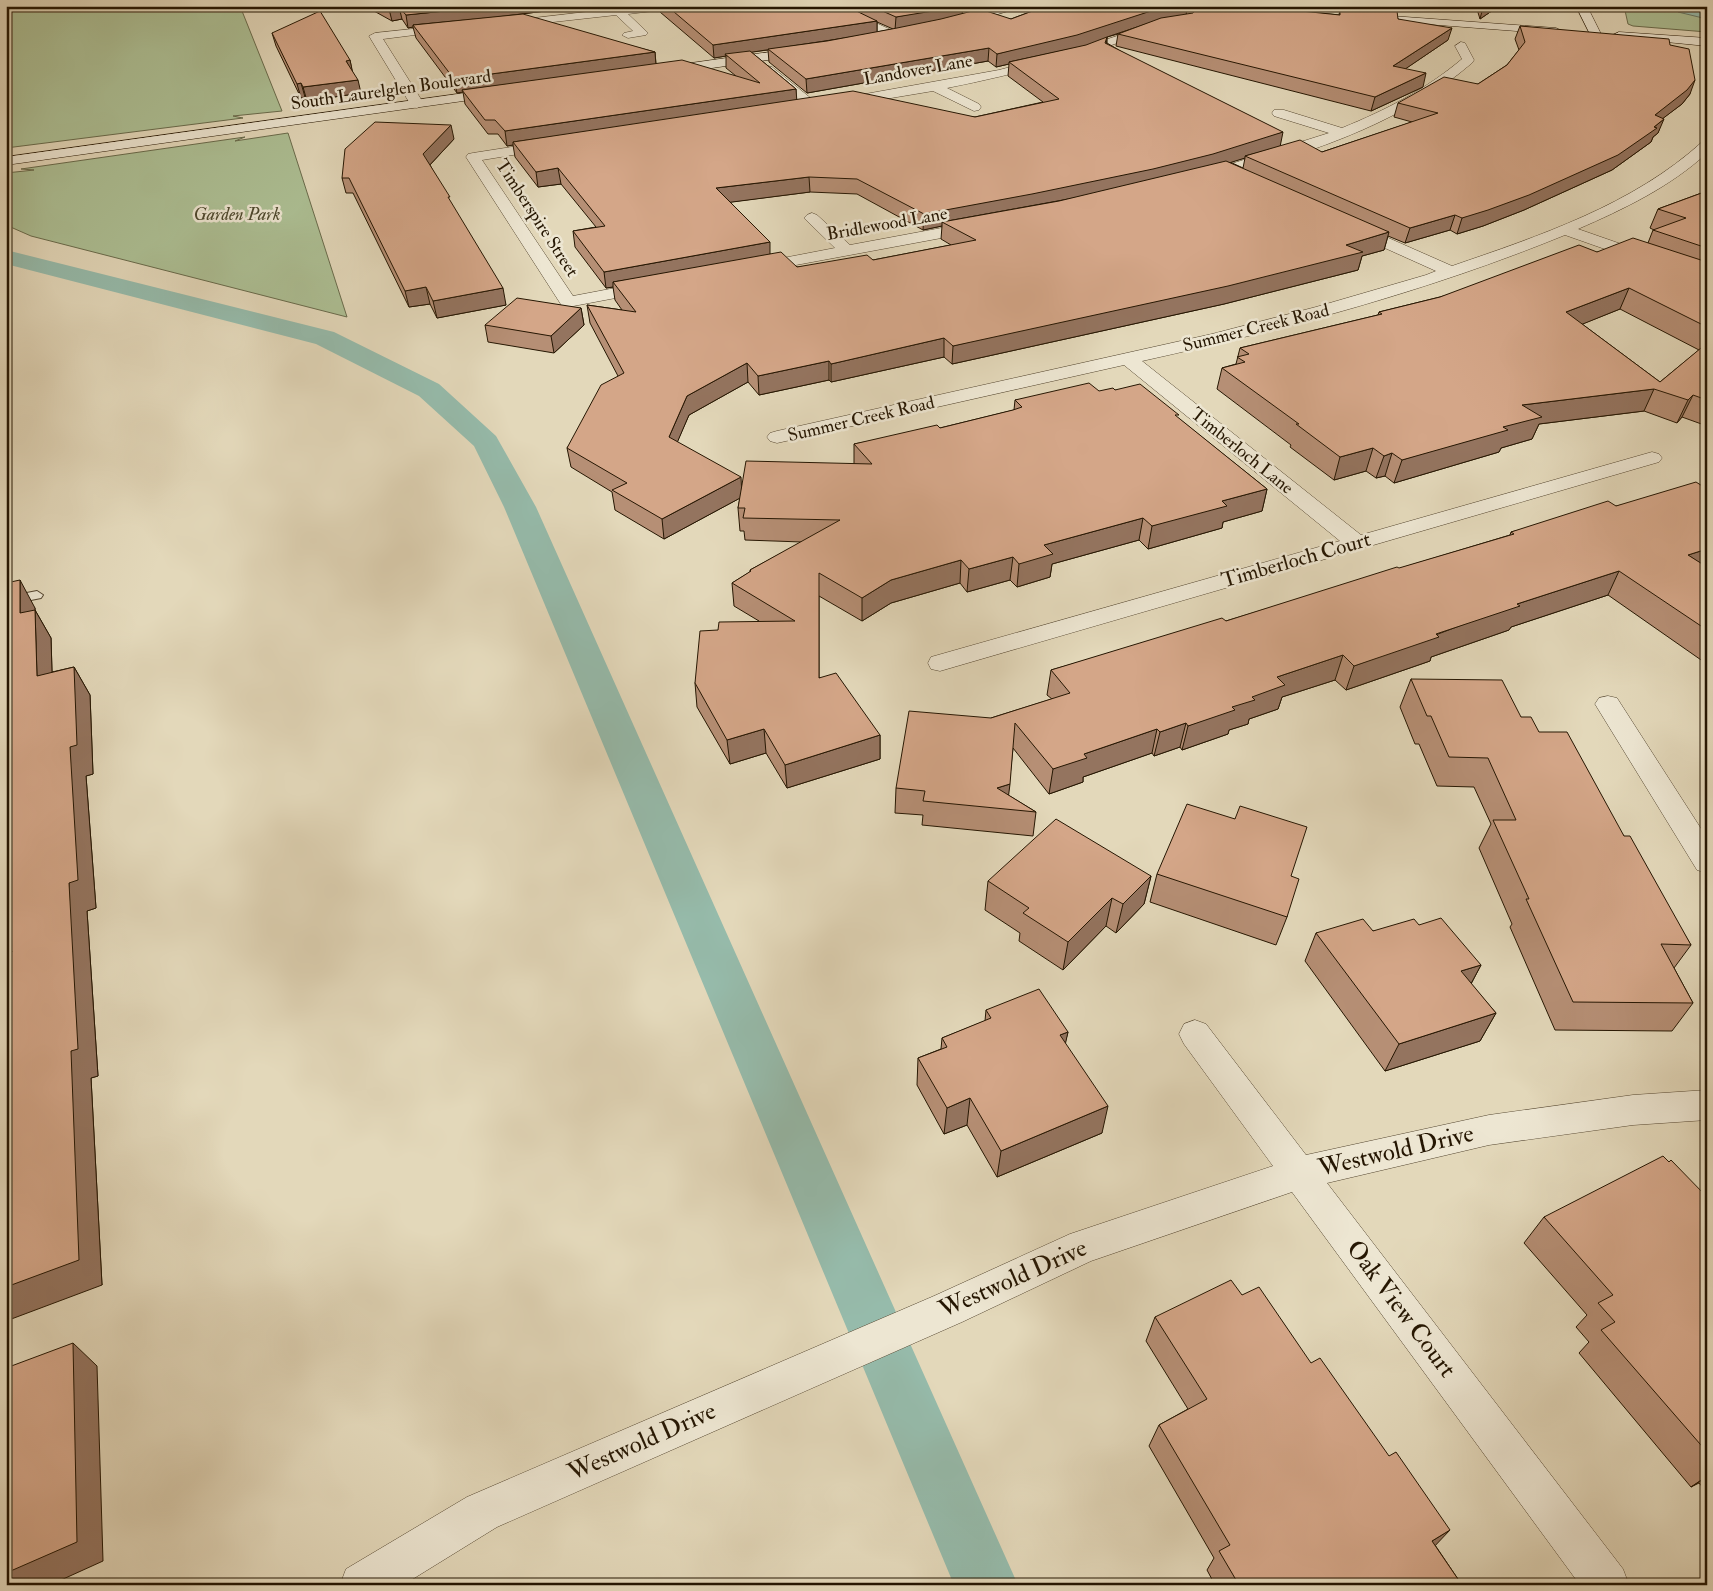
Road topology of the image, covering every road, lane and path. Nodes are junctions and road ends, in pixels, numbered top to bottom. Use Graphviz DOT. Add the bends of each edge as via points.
graph roads {
  1 [pos="670,6"];
  2 [pos="829,6"];
  3 [pos="1015,6"];
  4 [pos="1582,6"];
  5 [pos="509,11"];
  6 [pos="620,13"];
  7 [pos="1357,17"];
  8 [pos="511,23"];
  9 [pos="492,25"];
  10 [pos="1167,25"];
  11 [pos="464,27"];
  12 [pos="940,27"];
  13 [pos="1566,32"];
  14 [pos="628,35"];
  15 [pos="875,40"];
  16 [pos="1707,42"];
  17 [pos="1460,46"];
  18 [pos="818,50"];
  19 [pos="753,58"];
  20 [pos="654,72"];
  21 [pos="936,87"];
  22 [pos="516,90"];
  23 [pos="417,104"];
  24 [pos="823,105"];
  25 [pos="974,107"];
  26 [pos="794,110"];
  27 [pos="1279,113"];
  28 [pos="1341,132"];
  29 [pos="560,144"];
  30 [pos="1707,145"];
  31 [pos="6,161"];
  32 [pos="1225,171"];
  33 [pos="1243,179"];
  34 [pos="1187,181"];
  35 [pos="812,218"];
  36 [pos="1342,222"];
  37 [pos="990,224"];
  38 [pos="1564,229"];
  39 [pos="846,250"];
  40 [pos="740,270"];
  41 [pos="1452,272"];
  42 [pos="1707,280"];
  43 [pos="664,284"];
  44 [pos="1128,359"];
  45 [pos="777,437"];
  46 [pos="1652,458"];
  47 [pos="1357,543"];
  48 [pos="37,594"];
  49 [pos="6,601"];
  50 [pos="940,663"];
  51 [pos="1608,704"];
  52 [pos="1707,862"];
  53 [pos="1195,1034"];
  54 [pos="1707,1105"];
  55 [pos="1299,1173"];
  56 [pos="362,1585"];
  57 [pos="1607,1585"];
  1 -- 6 [label="street"];
  2 -- 15 [label="street" via="900,35"];
  3 -- 12 [label="street"];
  4 -- 16 [label="street" via="1590,33"];
  5 -- 8 [label="street"];
  6 -- 8 [label="street"];
  6 -- 14 [label="street" via="642,33"];
  7 -- 13 [label="street"];
  8 -- 9 [label="street"];
  10 -- 21 [label="street, Landover Lane" via="1033,65"];
  11 -- 23 [label="street" via="375,36"];
  17 -- 28 [label="street" via="1468,60 1456,73 1412,100"];
  18 -- 19 [label="street"];
  19 -- 20 [label="street"];
  19 -- 24 [label="street"];
  21 -- 24 [label="street, Landover Lane"];
  21 -- 25 [label="street"];
  22 -- 23 [label="street, South Laurelglen Boulevard"];
  23 -- 31 [label="street, South Laurelglen Boulevard"];
  24 -- 26 [label="street, Landover Lane"];
  27 -- 28 [label="street"];
  28 -- 32 [label="street"];
  29 -- 43 [label="street, Timberspire Street" via="473,157 568,302"];
  30 -- 38 [label="street, Summer Creek Road" via="1660,181"];
  32 -- 33 [label="street"];
  32 -- 34 [label="street"];
  35 -- 39 [label="street"];
  36 -- 41 [label="street"];
  37 -- 39 [label="street, Bridlewood Lane"];
  38 -- 41 [label="street, Summer Creek Road"];
  38 -- 42 [label="street"];
  39 -- 40 [label="street, Bridlewood Lane"];
  41 -- 44 [label="street, Summer Creek Road" via="1356,302"];
  44 -- 45 [label="street, Summer Creek Road"];
  44 -- 47 [label="street, Timberloch Lane"];
  46 -- 47 [label="street, Timberloch Court"];
  47 -- 50 [label="street, Timberloch Court"];
  48 -- 49 [label="lane"];
  51 -- 52 [label="street"];
  53 -- 55 [label="street, Oak View Court"];
  54 -- 55 [label="street, Westwold Drive" via="1633,1110 1489,1130"];
  55 -- 56 [label="street, Westwold Drive" via="1083,1246 948,1309 482,1512"];
  55 -- 57 [label="street, Oak View Court"];
}
